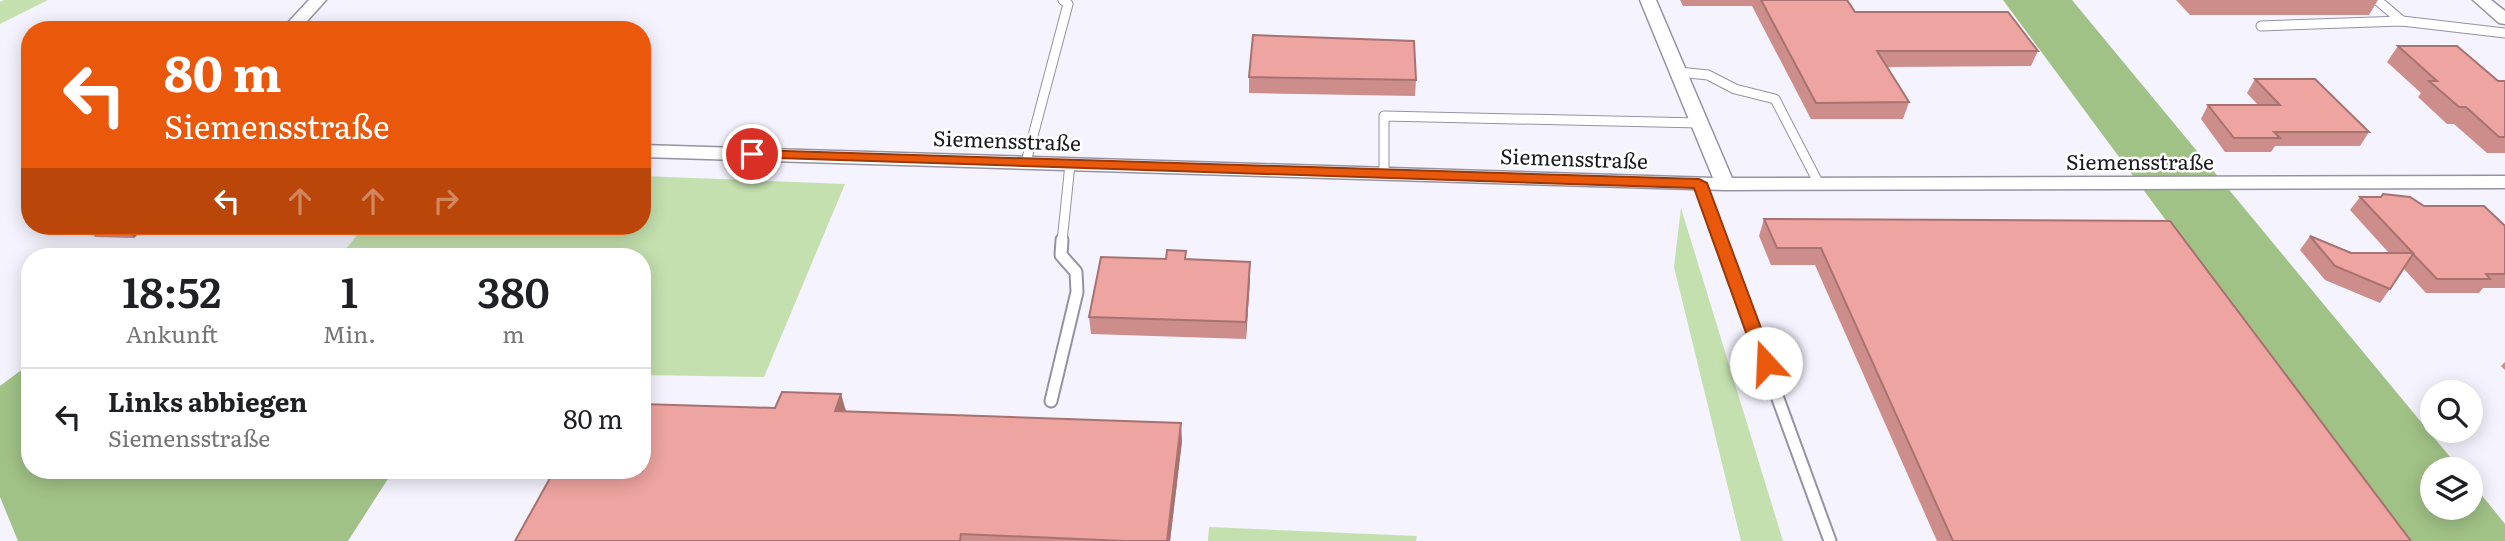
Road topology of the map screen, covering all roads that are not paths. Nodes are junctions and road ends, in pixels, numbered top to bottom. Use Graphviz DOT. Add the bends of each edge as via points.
graph roads {
  1 [pos="318,0"];
  2 [pos="1063,0"];
  3 [pos="1648,0"];
  4 [pos="2377,0"];
  5 [pos="2481,0"];
  6 [pos="2505,19"];
  7 [pos="298,21"];
  8 [pos="2402,21"];
  9 [pos="2261,26"];
  10 [pos="2505,33"];
  11 [pos="1679,72"];
  12 [pos="1700,123"];
  13 [pos="651,151"];
  14 [pos="1026,162"];
  15 [pos="1070,164"];
  16 [pos="1384,174"];
  17 [pos="2505,182"];
  18 [pos="1699,183"];
  19 [pos="1725,184"];
  20 [pos="1819,184"];
  21 [pos="1051,401"];
  22 [pos="1830,541"];
  1 -- 7 [label="street"];
  2 -- 14 [label="lane" via="1068,4"];
  3 -- 11 [label="street"];
  4 -- 8 [label="lane"];
  5 -- 6 [label="street"];
  8 -- 9 [label="lane"];
  8 -- 10 [label="lane"];
  11 -- 12 [label="street"];
  11 -- 20 [label="lane" via="1708,75 1735,89 1775,99"];
  12 -- 16 [label="lane" via="1384,116"];
  12 -- 19 [label="street"];
  13 -- 14 [label="street, Siemensstraße"];
  14 -- 15 [label="street, Siemensstraße"];
  15 -- 16 [label="street, Siemensstraße"];
  15 -- 21 [label="lane" via="1061,255 1076,272 1077,292"];
  16 -- 18 [label="street, Siemensstraße"];
  17 -- 20 [label="street, Siemensstraße"];
  18 -- 19 [label="street, Siemensstraße"];
  18 -- 22 [label="lane"];
  19 -- 20 [label="street, Siemensstraße"];
}
